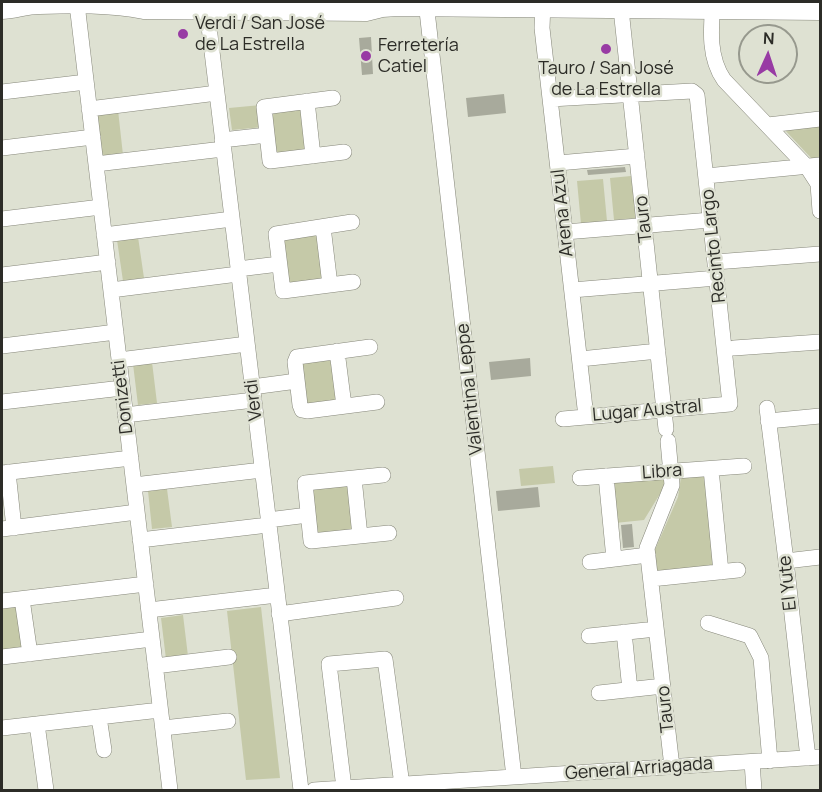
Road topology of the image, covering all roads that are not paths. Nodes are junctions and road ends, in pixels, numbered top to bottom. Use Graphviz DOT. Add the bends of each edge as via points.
graph roads {
  1 [pos="455,4"];
  2 [pos="179,5"];
  3 [pos="494,5"];
  4 [pos="8,6"];
  5 [pos="317,6"];
  6 [pos="427,8"];
  7 [pos="78,9"];
  8 [pos="543,9"];
  9 [pos="712,9"];
  10 [pos="207,10"];
  11 [pos="820,10"];
  12 [pos="622,12"];
  13 [pos="820,18"];
  14 [pos="86,82"];
  15 [pos="2,92"];
  16 [pos="217,93"];
  17 [pos="630,95"];
  18 [pos="333,98"];
  19 [pos="550,99"];
  20 [pos="307,101"];
  21 [pos="89,108"];
  22 [pos="820,119"];
  23 [pos="768,125"];
  24 [pos="267,135"];
  25 [pos="93,137"];
  26 [pos="223,144"];
  27 [pos="2,148"];
  28 [pos="344,152"];
  29 [pos="313,156"];
  30 [pos="637,156"];
  31 [pos="558,163"];
  32 [pos="96,164"];
  33 [pos="814,166"];
  34 [pos="706,176"];
  35 [pos="101,207"];
  36 [pos="820,211"];
  37 [pos="2,219"];
  38 [pos="232,219"];
  39 [pos="711,220"];
  40 [pos="352,222"];
  41 [pos="644,225"];
  42 [pos="323,227"];
  43 [pos="565,232"];
  44 [pos="104,235"];
  45 [pos="820,254"];
  46 [pos="108,262"];
  47 [pos="279,264"];
  48 [pos="716,270"];
  49 [pos="238,271"];
  50 [pos="2,275"];
  51 [pos="353,282"];
  52 [pos="651,284"];
  53 [pos="330,285"];
  54 [pos="111,290"];
  55 [pos="572,290"];
  56 [pos="116,332"];
  57 [pos="820,342"];
  58 [pos="247,344"];
  59 [pos="2,346"];
  60 [pos="370,347"];
  61 [pos="734,348"];
  62 [pos="337,351"];
  63 [pos="658,351"];
  64 [pos="580,359"];
  65 [pos="119,360"];
  66 [pos="297,381"];
  67 [pos="122,388"];
  68 [pos="253,393"];
  69 [pos="2,402"];
  70 [pos="377,402"];
  71 [pos="730,404"];
  72 [pos="344,406"];
  73 [pos="664,410"];
  74 [pos="125,415"];
  75 [pos="820,416"];
  76 [pos="586,417"];
  77 [pos="563,419"];
  78 [pos="131,458"];
  79 [pos="744,466"];
  80 [pos="711,469"];
  81 [pos="262,470"];
  82 [pos="671,472"];
  83 [pos="5,473"];
  84 [pos="383,475"];
  85 [pos="606,476"];
  86 [pos="354,478"];
  87 [pos="580,478"];
  88 [pos="134,485"];
  89 [pos="137,512"];
  90 [pos="308,515"];
  91 [pos="268,522"];
  92 [pos="8,528"];
  93 [pos="389,533"];
  94 [pos="360,536"];
  95 [pos="140,540"];
  96 [pos="648,555"];
  97 [pos="820,557"];
  98 [pos="614,559"];
  99 [pos="590,561"];
  100 [pos="786,561"];
  101 [pos="738,570"];
  102 [pos="721,572"];
  103 [pos="651,579"];
  104 [pos="146,584"];
  105 [pos="277,595"];
  106 [pos="396,598"];
  107 [pos="22,599"];
  108 [pos="2,601"];
  109 [pos="149,610"];
  110 [pos="279,614"];
  111 [pos="708,623"];
  112 [pos="656,629"];
  113 [pos="624,632"];
  114 [pos="589,636"];
  115 [pos="152,639"];
  116 [pos="30,654"];
  117 [pos="2,657"];
  118 [pos="230,657"];
  119 [pos="155,666"];
  120 [pos="663,686"];
  121 [pos="630,690"];
  122 [pos="599,693"];
  123 [pos="160,710"];
  124 [pos="99,717"];
  125 [pos="228,721"];
  126 [pos="37,724"];
  127 [pos="2,728"];
  128 [pos="163,728"];
  129 [pos="104,750"];
  130 [pos="814,758"];
  131 [pos="770,761"];
  132 [pos="752,762"];
  133 [pos="672,767"];
  134 [pos="514,777"];
  135 [pos="402,785"];
  136 [pos="486,785"];
  137 [pos="344,789"];
  138 [pos="46,790"];
  139 [pos="170,790"];
  140 [pos="301,790"];
  141 [pos="314,790"];
  142 [pos="754,790"];
  1 -- 3 [label="main road"];
  1 -- 6 [label="main road"];
  2 -- 7 [label="main road" via="117,15"];
  2 -- 10 [label="main road"];
  3 -- 8 [label="main road"];
  4 -- 7 [label="main road" via="24,13"];
  5 -- 6 [label="main road" via="390,16"];
  5 -- 10 [label="main road"];
  6 -- 8 [label="main road"];
  6 -- 134 [label="street, Valentina Leppe"];
  7 -- 14 [label="street, Donizetti"];
  8 -- 12 [label="main road"];
  8 -- 19 [label="street, Arena Azul"];
  9 -- 11 [label="main road"];
  9 -- 12 [label="main road"];
  9 -- 13 [label="main road"];
  9 -- 23 [label="street" via="710,30 721,75"];
  10 -- 16 [label="street, Verdi"];
  12 -- 17 [label="street, Tauro"];
  14 -- 15 [label="street"];
  14 -- 21 [label="street, Donizetti"];
  16 -- 21 [label="street"];
  16 -- 26 [label="street, Verdi"];
  17 -- 19 [label="street"];
  17 -- 30 [label="street, Tauro"];
  17 -- 34 [label="street, Recinto Largo" via="696,93"];
  18 -- 20 [label="street"];
  19 -- 31 [label="street, Arena Azul"];
  20 -- 24 [label="street" via="264,107"];
  20 -- 29 [label="street"];
  21 -- 25 [label="street, Donizetti"];
  22 -- 23 [label="street"];
  23 -- 33 [label="street"];
  24 -- 26 [label="street"];
  24 -- 29 [label="street" via="270,161"];
  25 -- 27 [label="street"];
  25 -- 32 [label="street, Donizetti"];
  26 -- 32 [label="street"];
  26 -- 38 [label="street, Verdi"];
  28 -- 29 [label="street"];
  30 -- 31 [label="street"];
  30 -- 41 [label="street, Tauro"];
  31 -- 43 [label="street, Arena Azul"];
  32 -- 35 [label="street, Donizetti"];
  33 -- 34 [label="street"];
  33 -- 36 [label="street"];
  34 -- 39 [label="street, Recinto Largo"];
  35 -- 37 [label="street"];
  35 -- 44 [label="street, Donizetti"];
  38 -- 44 [label="street"];
  38 -- 49 [label="street, Verdi"];
  39 -- 41 [label="street"];
  39 -- 48 [label="street, Recinto Largo"];
  40 -- 42 [label="street"];
  41 -- 43 [label="street"];
  41 -- 52 [label="street, Tauro"];
  42 -- 47 [label="street" via="276,234"];
  42 -- 53 [label="street"];
  43 -- 55 [label="street, Arena Azul"];
  44 -- 46 [label="street, Donizetti"];
  45 -- 48 [label="street"];
  46 -- 50 [label="street"];
  46 -- 54 [label="street, Donizetti"];
  47 -- 49 [label="street"];
  47 -- 53 [label="street" via="283,291"];
  48 -- 52 [label="street"];
  48 -- 71 [label="street, Recinto Largo"];
  49 -- 54 [label="street"];
  49 -- 58 [label="street, Verdi"];
  51 -- 53 [label="street"];
  52 -- 55 [label="street"];
  52 -- 63 [label="street, Tauro"];
  54 -- 56 [label="street, Donizetti"];
  55 -- 64 [label="street, Arena Azul"];
  56 -- 59 [label="street"];
  56 -- 65 [label="street, Donizetti"];
  57 -- 61 [label="street"];
  58 -- 65 [label="street"];
  58 -- 68 [label="street, Verdi"];
  60 -- 62 [label="street"];
  62 -- 66 [label="street" via="297,357"];
  62 -- 72 [label="street"];
  63 -- 64 [label="street"];
  63 -- 73 [label="street, Tauro"];
  64 -- 76 [label="street, Arena Azul"];
  65 -- 67 [label="street, Donizetti"];
  66 -- 68 [label="street"];
  66 -- 72 [label="street" via="302,410"];
  67 -- 69 [label="street"];
  67 -- 74 [label="street, Donizetti"];
  68 -- 74 [label="street"];
  68 -- 81 [label="street, Verdi"];
  70 -- 72 [label="street"];
  71 -- 73 [label="street, Lugar Austral"];
  73 -- 76 [label="street, Lugar Austral"];
  73 -- 82 [label="street, Tauro"];
  74 -- 78 [label="street, Donizetti"];
  75 -- 100 [label="street, El Yute" via="768,415"];
  76 -- 77 [label="street, Lugar Austral"];
  78 -- 83 [label="street"];
  78 -- 88 [label="street, Donizetti"];
  79 -- 80 [label="street, Libra"];
  80 -- 82 [label="street, Libra"];
  80 -- 102 [label="street"];
  81 -- 88 [label="street"];
  81 -- 91 [label="street, Verdi"];
  82 -- 85 [label="street, Libra"];
  82 -- 96 [label="street, Tauro" via="672,485 647,548"];
  83 -- 92 [label="street"];
  84 -- 86 [label="street"];
  85 -- 87 [label="street, Libra"];
  85 -- 98 [label="street"];
  86 -- 90 [label="street" via="305,483"];
  86 -- 94 [label="street"];
  88 -- 89 [label="street, Donizetti"];
  89 -- 92 [label="street"];
  89 -- 95 [label="street, Donizetti"];
  90 -- 91 [label="street"];
  90 -- 94 [label="street" via="311,541"];
  91 -- 95 [label="street"];
  91 -- 105 [label="street, Verdi"];
  93 -- 94 [label="street"];
  95 -- 104 [label="street, Donizetti"];
  96 -- 98 [label="street"];
  96 -- 103 [label="street, Tauro"];
  97 -- 100 [label="street"];
  98 -- 99 [label="street"];
  100 -- 130 [label="street, El Yute"];
  101 -- 102 [label="street"];
  102 -- 103 [label="street"];
  103 -- 112 [label="street, Tauro"];
  104 -- 107 [label="street"];
  104 -- 109 [label="street, Donizetti"];
  105 -- 109 [label="street"];
  105 -- 110 [label="street, Verdi"];
  106 -- 110 [label="street"];
  107 -- 108 [label="street"];
  107 -- 116 [label="street"];
  109 -- 115 [label="street, Donizetti"];
  110 -- 140 [label="street, Verdi"];
  111 -- 131 [label="street" via="750,636 760,658"];
  112 -- 113 [label="street"];
  112 -- 120 [label="street, Tauro"];
  113 -- 114 [label="street"];
  113 -- 121 [label="street"];
  115 -- 116 [label="street"];
  115 -- 119 [label="street, Donizetti"];
  116 -- 117 [label="street"];
  118 -- 119 [label="street"];
  119 -- 123 [label="street, Donizetti"];
  120 -- 121 [label="street"];
  120 -- 133 [label="street, Tauro"];
  121 -- 122 [label="street"];
  123 -- 124 [label="street"];
  123 -- 128 [label="street, Donizetti"];
  124 -- 126 [label="street"];
  124 -- 129 [label="street"];
  125 -- 128 [label="street"];
  126 -- 127 [label="street"];
  126 -- 138 [label="street"];
  128 -- 139 [label="street, Donizetti"];
  130 -- 131 [label="street, General Arriagada"];
  131 -- 132 [label="street, General Arriagada"];
  132 -- 133 [label="street, General Arriagada"];
  132 -- 142 [label="street"];
  133 -- 134 [label="street, General Arriagada"];
  134 -- 136 [label="street, General Arriagada"];
  135 -- 136 [label="street, General Arriagada"];
  135 -- 137 [label="street, General Arriagada"];
  135 -- 137 [label="street" via="385,659 329,664"];
  137 -- 141 [label="street, General Arriagada"];
}
